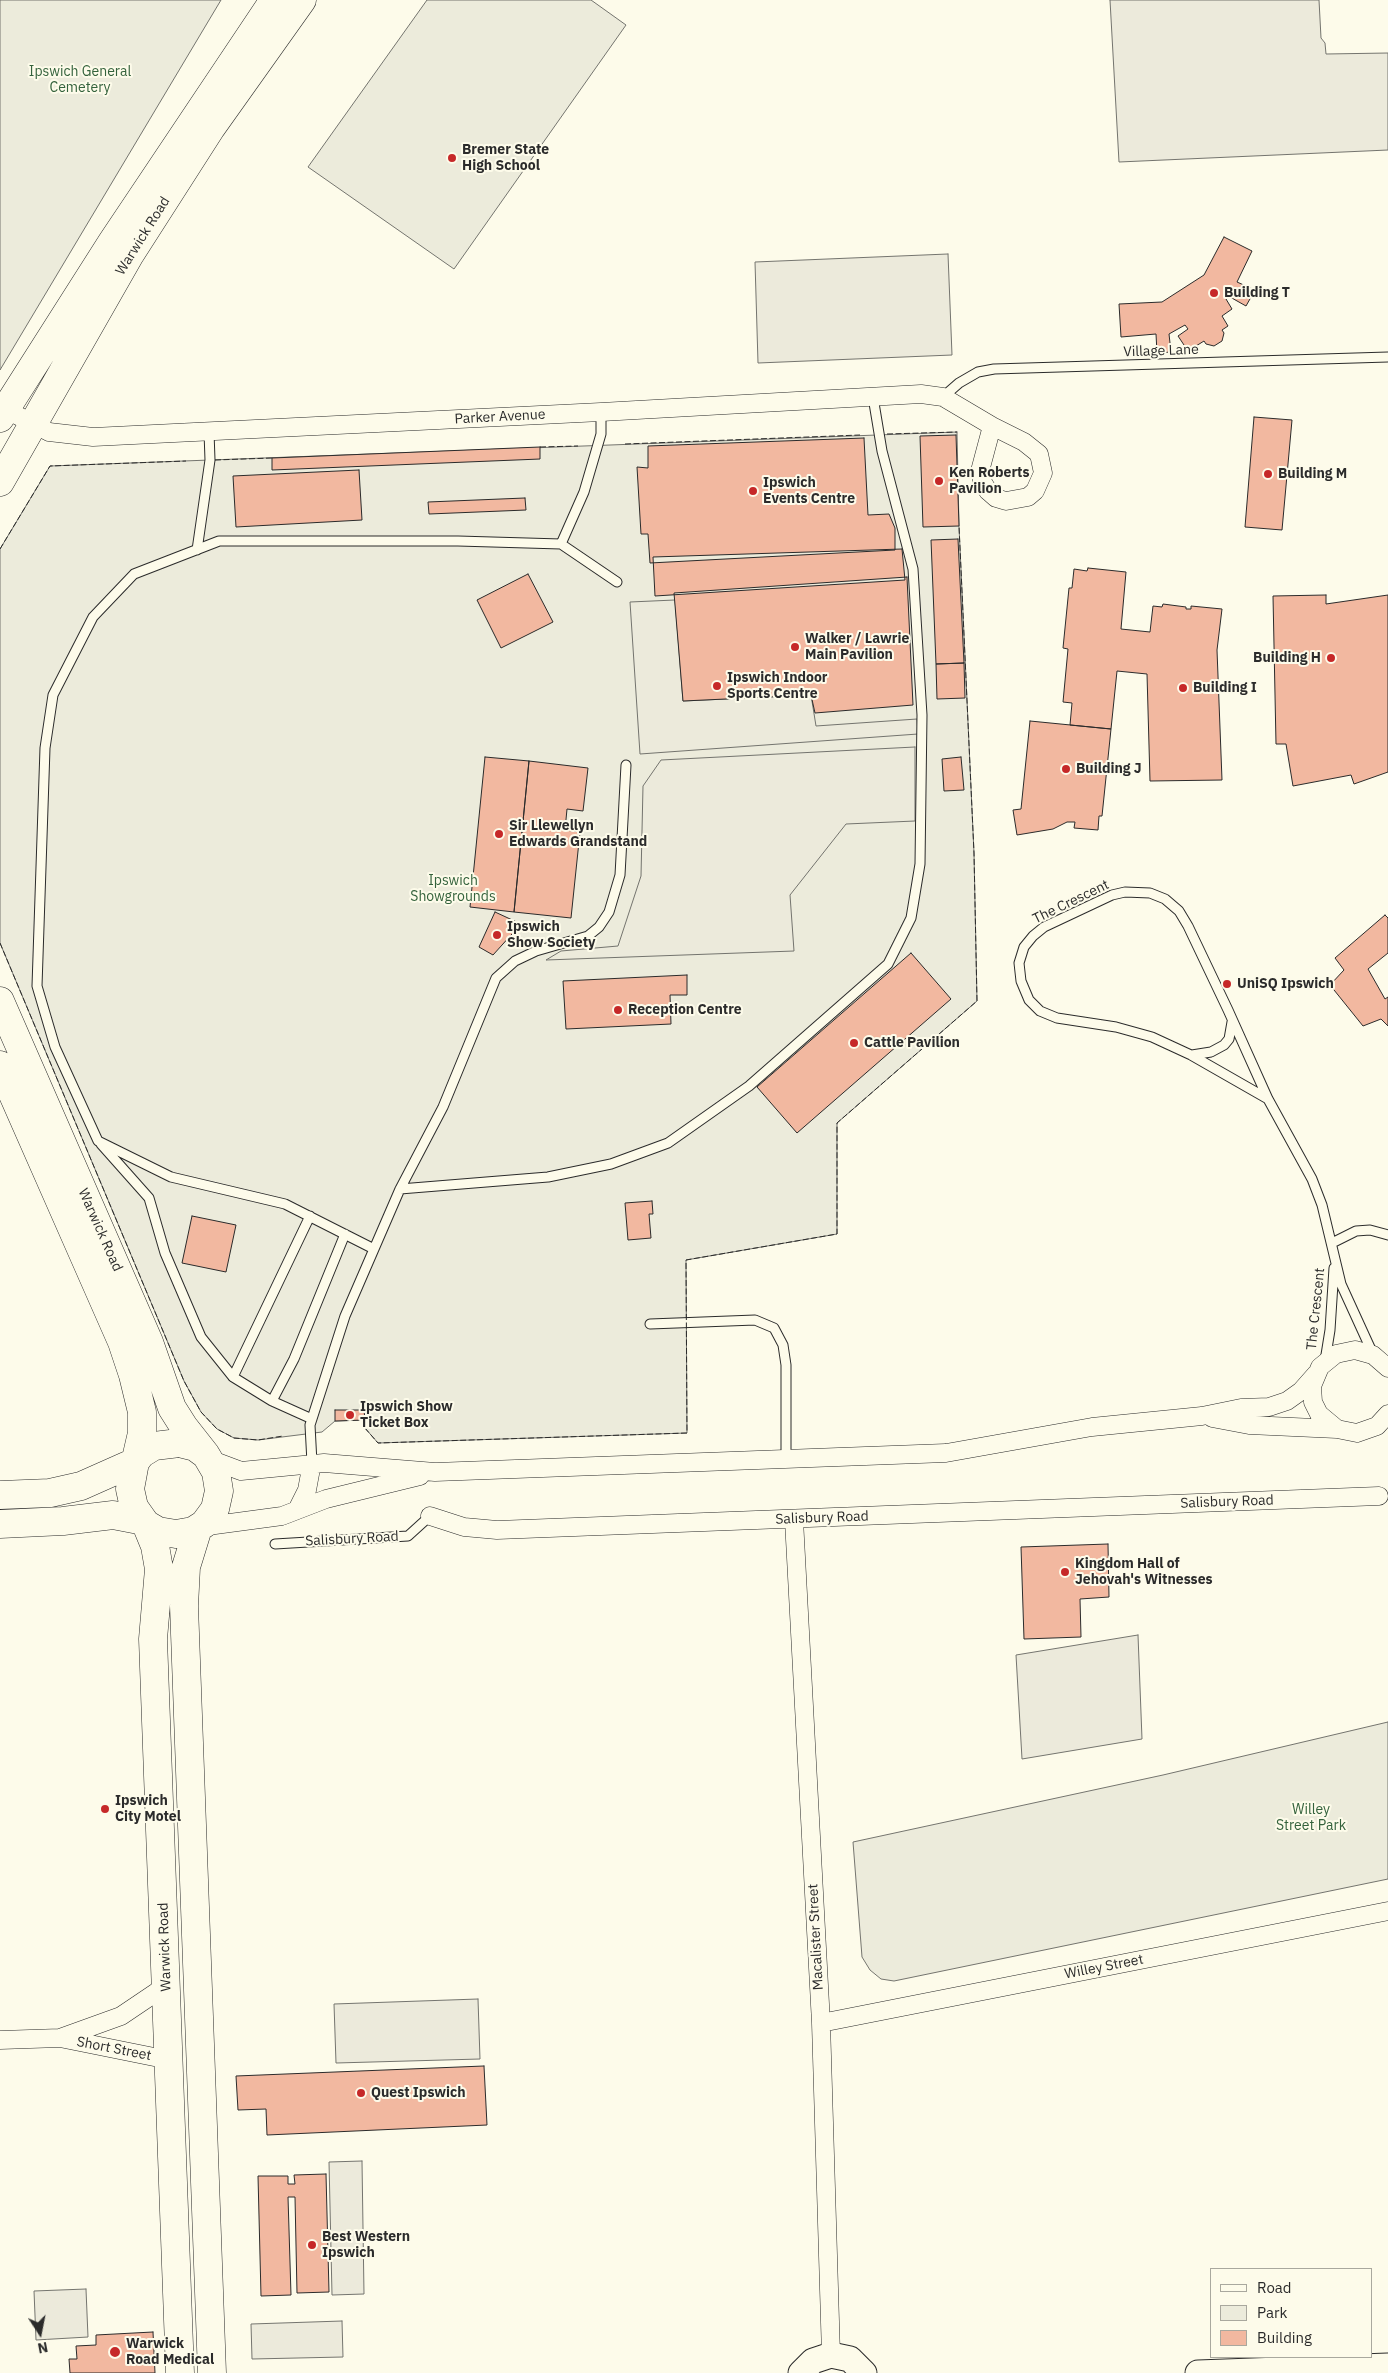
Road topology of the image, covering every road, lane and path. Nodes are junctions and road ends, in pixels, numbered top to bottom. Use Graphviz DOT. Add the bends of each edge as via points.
graph roads {
  1 [pos="274,0"];
  2 [pos="302,0"];
  3 [pos="1388,357"];
  4 [pos="873,397"];
  5 [pos="943,397"];
  6 [pos="601,412"];
  7 [pos="2,413"];
  8 [pos="31,424"];
  9 [pos="992,426"];
  10 [pos="209,432"];
  11 [pos="0,482"];
  12 [pos="561,544"];
  13 [pos="197,550"];
  14 [pos="617,582"];
  15 [pos="626,766"];
  16 [pos="0,1001"];
  17 [pos="1232,1020"];
  18 [pos="1191,1054"];
  19 [pos="0,1065"];
  20 [pos="1268,1099"];
  21 [pos="98,1140"];
  22 [pos="400,1189"];
  23 [pos="310,1216"];
  24 [pos="345,1234"];
  25 [pos="1388,1235"];
  26 [pos="1332,1243"];
  27 [pos="372,1248"];
  28 [pos="1334,1260"];
  29 [pos="650,1324"];
  30 [pos="1373,1355"];
  31 [pos="1320,1368"];
  32 [pos="1388,1368"];
  33 [pos="233,1377"];
  34 [pos="272,1401"];
  35 [pos="1388,1414"];
  36 [pos="1202,1416"];
  37 [pos="312,1419"];
  38 [pos="1336,1429"];
  39 [pos="1364,1431"];
  40 [pos="1388,1431"];
  41 [pos="208,1457"];
  42 [pos="786,1459"];
  43 [pos="135,1460"];
  44 [pos="312,1463"];
  45 [pos="435,1472"];
  46 [pos="0,1496"];
  47 [pos="1379,1496"];
  48 [pos="297,1510"];
  49 [pos="430,1516"];
  50 [pos="794,1520"];
  51 [pos="145,1522"];
  52 [pos="0,1524"];
  53 [pos="199,1528"];
  54 [pos="275,1544"];
  55 [pos="1388,1912"];
  56 [pos="167,1985"];
  57 [pos="821,2023"];
  58 [pos="60,2038"];
  59 [pos="0,2040"];
  60 [pos="168,2060"];
  61 [pos="832,2355"];
  62 [pos="1388,2366"];
  63 [pos="180,2373"];
  64 [pos="212,2373"];
  65 [pos="802,2373"];
  66 [pos="866,2373"];
  67 [pos="1198,2373"];
  1 -- 7 [label="main road, Warwick Road"];
  2 -- 8 [label="main road, Warwick Road" via="211,128 129,256"];
  3 -- 5 [label="lane, Village Lane" via="994,369 978,372"];
  4 -- 5 [label="street, Parker Avenue" via="921,394"];
  4 -- 6 [label="street, Parker Avenue"];
  4 -- 22 [label="lane" via="882,451 913,569 922,715 920,864 911,918 888,964 749,1086 668,1143 611,1164 548,1177"];
  5 -- 9 [label="street, Parker Avenue"];
  6 -- 10 [label="street, Parker Avenue"];
  6 -- 12 [label="lane" via="601,434 590,473"];
  7 -- 8 [label="street, Parker Avenue"];
  8 -- 10 [label="street, Parker Avenue" via="49,432 93,437"];
  8 -- 11 [label="main road, Warwick Road"];
  10 -- 13 [label="lane" via="210,460"];
  12 -- 13 [label="lane" via="220,541"];
  12 -- 14 [label="lane"];
  13 -- 21 [label="lane" via="134,574 92,617 53,695 45,748 37,986 55,1046"];
  15 -- 22 [label="lane" via="620,875 609,912 588,936 536,951 515,962 496,978 443,1107"];
  16 -- 41 [label="main road, Warwick Road" via="149,1342 172,1408"];
  17 -- 18 [label="lane" via="1229,1039 1224,1045 1211,1052"];
  17 -- 18 [label="lane, The Crescent" via="1183,918 1165,899 1150,893 1112,895 1044,927 1024,947 1019,963 1021,981 1029,1000 1040,1011 1056,1018 1116,1027 1152,1037"];
  17 -- 20 [label="lane, The Crescent"];
  18 -- 20 [label="lane, The Crescent"];
  19 -- 43 [label="main road, Warwick Road" via="122,1342 142,1412 142,1433"];
  20 -- 26 [label="lane, The Crescent" via="1312,1179"];
  21 -- 23 [label="lane" via="171,1177 285,1204"];
  21 -- 33 [label="lane" via="149,1198 165,1253 201,1337"];
  22 -- 27 [label="lane"];
  23 -- 24 [label="lane"];
  23 -- 33 [label="lane"];
  24 -- 27 [label="lane"];
  24 -- 34 [label="lane" via="294,1359"];
  25 -- 26 [label="lane" via="1370,1230 1356,1231"];
  26 -- 28 [label="lane, The Crescent"];
  27 -- 37 [label="lane" via="337,1339"];
  28 -- 30 [label="lane, The Crescent" via="1348,1303"];
  28 -- 31 [label="lane, The Crescent" via="1330,1330"];
  29 -- 42 [label="lane" via="755,1320 774,1328 783,1345 786,1365"];
  30 -- 31 [label="street" via="1347,1350 1336,1354"];
  30 -- 32 [label="street"];
  31 -- 36 [label="street" via="1301,1391 1279,1405"];
  31 -- 38 [label="street" via="1312,1386 1313,1402 1319,1414"];
  33 -- 34 [label="lane"];
  34 -- 37 [label="lane"];
  35 -- 39 [label="street" via="1378,1426"];
  36 -- 38 [label="street" via="1249,1425"];
  36 -- 42 [label="street" via="1092,1426 946,1453"];
  37 -- 44 [label="lane" via="309,1434"];
  38 -- 39 [label="street" via="1350,1433"];
  39 -- 40 [label="lane"];
  41 -- 43 [label="main road" via="190,1445 172,1443 149,1448"];
  41 -- 44 [label="street" via="246,1471"];
  41 -- 53 [label="main road" via="218,1478 218,1496 212,1514"];
  42 -- 45 [label="street"];
  43 -- 46 [label="main road" via="81,1486"];
  43 -- 51 [label="main road" via="131,1495 134,1507"];
  44 -- 45 [label="street"];
  44 -- 48 [label="street" via="307,1490"];
  45 -- 48 [label="street" via="326,1499"];
  47 -- 50 [label="street, Salisbury Road"];
  48 -- 53 [label="street" via="277,1517"];
  49 -- 50 [label="street, Salisbury Road" via="464,1527 497,1530"];
  49 -- 54 [label="lane, Salisbury Road" via="408,1536"];
  50 -- 57 [label="street, Macalister Street"];
  51 -- 52 [label="main road" via="113,1515"];
  51 -- 53 [label="main road" via="170,1534"];
  51 -- 56 [label="main road, Warwick Road" via="155,1546 159,1569 153,1639"];
  53 -- 64 [label="main road" via="186,1567 184,1606"];
  55 -- 57 [label="street, Willey Street"];
  56 -- 58 [label="street, Short Street" via="121,2016"];
  56 -- 60 [label="main road, Warwick Road"];
  57 -- 61 [label="street, Macalister Street"];
  58 -- 59 [label="street, Short Street"];
  58 -- 60 [label="street, Short Street"];
  60 -- 63 [label="main road, Warwick Road"];
  61 -- 65 [label="main road" via="812,2361"];
  61 -- 66 [label="main road" via="850,2359"];
  62 -- 67 [label="main road"];
}
